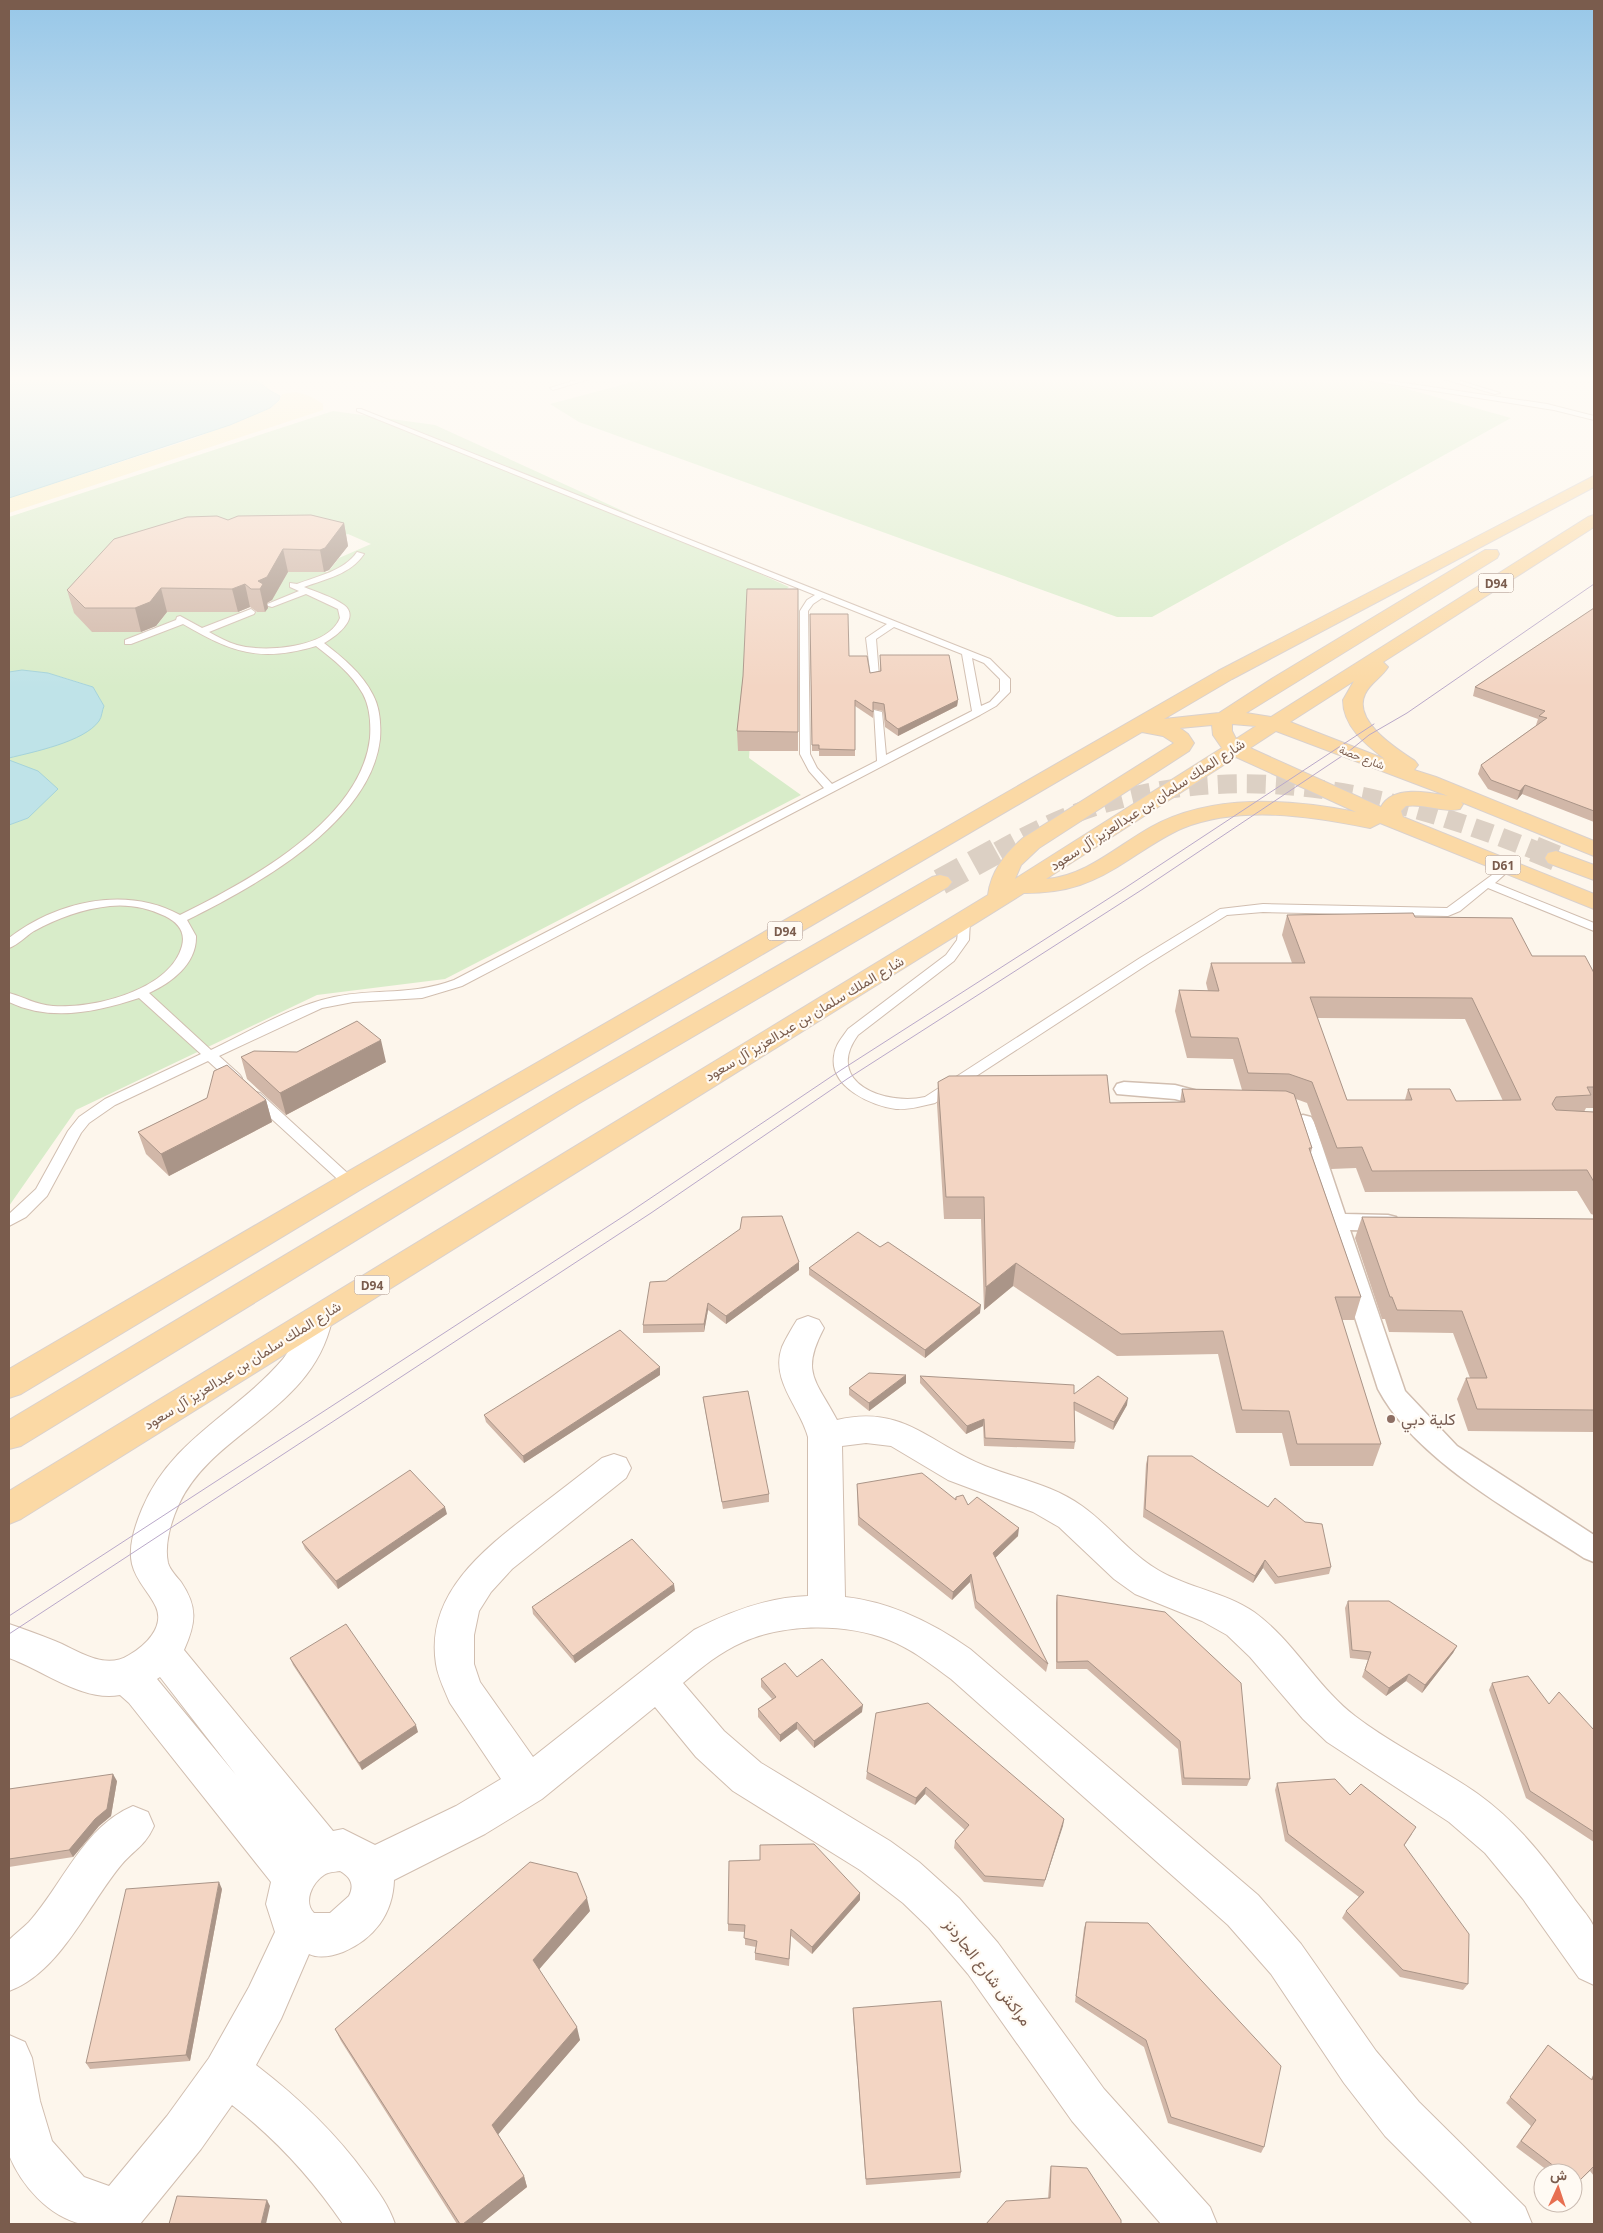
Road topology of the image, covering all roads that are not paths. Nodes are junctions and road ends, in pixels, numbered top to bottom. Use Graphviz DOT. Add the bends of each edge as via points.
graph roads {
  1 [pos="532,479"];
  2 [pos="1594,481"];
  3 [pos="1571,495"];
  4 [pos="1594,520"];
  5 [pos="360,554"];
  6 [pos="306,591"];
  7 [pos="821,595"];
  8 [pos="269,605"];
  9 [pos="251,612"];
  10 [pos="893,624"];
  11 [pos="202,631"];
  12 [pos="316,641"];
  13 [pos="128,642"];
  14 [pos="1398,646"];
  15 [pos="968,654"];
  16 [pos="874,676"];
  17 [pos="1265,690"];
  18 [pos="1304,705"];
  19 [pos="877,712"];
  20 [pos="977,712"];
  21 [pos="1224,719"];
  22 [pos="1274,723"];
  23 [pos="1146,728"];
  24 [pos="1120,736"];
  25 [pos="1234,748"];
  26 [pos="882,762"];
  27 [pos="1428,781"];
  28 [pos="831,789"];
  29 [pos="1402,825"];
  30 [pos="1563,836"];
  31 [pos="1594,849"];
  32 [pos="1556,858"];
  33 [pos="1507,867"];
  34 [pos="1594,873"];
  35 [pos="940,882"];
  36 [pos="1488,884"];
  37 [pos="1020,886"];
  38 [pos="999,899"];
  39 [pos="1594,902"];
  40 [pos="180,919"];
  41 [pos="964,920"];
  42 [pos="1594,927"];
  43 [pos="9,944"];
  44 [pos="141,993"];
  45 [pos="9,997"];
  46 [pos="210,1055"];
  47 [pos="1124,1090"];
  48 [pos="1233,1103"];
  49 [pos="1284,1104"];
  50 [pos="350,1183"];
  51 [pos="9,1222"];
  52 [pos="1336,1222"];
  53 [pos="1406,1223"];
  54 [pos="316,1320"];
  55 [pos="808,1328"];
  56 [pos="9,1385"];
  57 [pos="9,1436"];
  58 [pos="825,1437"];
  59 [pos="614,1468"];
  60 [pos="9,1509"];
  61 [pos="1594,1550"];
  62 [pos="827,1612"];
  63 [pos="9,1641"];
  64 [pos="162,1651"];
  65 [pos="126,1675"];
  66 [pos="659,1680"];
  67 [pos="528,1785"];
  68 [pos="133,1826"];
  69 [pos="309,1865"];
  70 [pos="371,1869"];
  71 [pos="298,1928"];
  72 [pos="1594,1963"];
  73 [pos="9,1969"];
  74 [pos="9,2058"];
  75 [pos="227,2072"];
  76 [pos="114,2219"];
  77 [pos="371,2224"];
  78 [pos="1193,2224"];
  79 [pos="1508,2224"];
  1 -- 7 [label="lane"];
  2 -- 3 [label="main road, D94"];
  3 -- 17 [label="main road" via="1540,524"];
  3 -- 24 [label="main road, D94" via="1240,667"];
  4 -- 14 [label="main road, شارع الملك سلمان بن عبدالعزيز آل سعود / D94"];
  5 -- 6 [label="lane" via="346,568 294,586"];
  6 -- 8 [label="lane"];
  6 -- 12 [label="lane" via="337,605 345,614 337,631"];
  7 -- 10 [label="lane"];
  7 -- 28 [label="lane" via="804,611 805,754 818,778"];
  9 -- 11 [label="lane"];
  10 -- 15 [label="lane"];
  10 -- 16 [label="lane" via="871,638"];
  11 -- 12 [label="lane" via="232,646 247,649 289,649"];
  11 -- 13 [label="lane" via="182,620"];
  12 -- 40 [label="lane" via="350,667 371,698 377,733 366,773 336,815 287,858"];
  14 -- 18 [label="main road, شارع الملك سلمان بن عبدالعزيز آل سعود / D94"];
  14 -- 27 [label="main road" via="1356,691 1352,709 1370,735"];
  15 -- 20 [label="lane"];
  15 -- 20 [label="lane" via="995,667 1005,679 1005,692 1000,698"];
  17 -- 18 [label="main road" via="1256,702 1266,710 1283,712"];
  17 -- 21 [label="main road"];
  18 -- 22 [label="main road, شارع الملك سلمان بن عبدالعزيز آل سعود / D94"];
  19 -- 26 [label="lane"];
  20 -- 26 [label="lane"];
  21 -- 22 [label="main road, شارع حصة"];
  21 -- 23 [label="main road, شارع حصة"];
  21 -- 25 [label="main road" via="1221,733"];
  22 -- 25 [label="main road, شارع الملك سلمان بن عبدالعزيز آل سعود / D94"];
  22 -- 27 [label="main road, شارع حصة"];
  23 -- 24 [label="main road, شارع حصة"];
  23 -- 38 [label="main road" via="1178,735 1184,743 1016,855 1006,868"];
  24 -- 50 [label="main road, D94"];
  25 -- 29 [label="main road"];
  25 -- 37 [label="main road, شارع الملك سلمان بن عبدالعزيز آل سعود / D94"];
  26 -- 28 [label="lane"];
  27 -- 30 [label="main road, شارع حصة"];
  28 -- 46 [label="lane" via="445,988 417,996 327,1002"];
  29 -- 30 [label="main road" via="1389,814 1390,808 1395,803 1428,798 1522,829"];
  29 -- 33 [label="main road, D61"];
  29 -- 37 [label="main road" via="1262,808 1217,812 1172,825 1068,882"];
  30 -- 31 [label="main road, شارع حصة"];
  32 -- 34 [label="main road"];
  33 -- 36 [label="lane"];
  33 -- 39 [label="main road, D61"];
  35 -- 57 [label="main road" via="568,1098"];
  36 -- 41 [label="lane" via="1456,909 1436,913 1263,908 1224,912 930,1100 896,1104 864,1095 841,1070 838,1056 843,1043 950,958 963,940"];
  36 -- 42 [label="lane"];
  37 -- 38 [label="main road, شارع الملك سلمان بن عبدالعزيز آل سعود / D94"];
  38 -- 41 [label="main road, شارع الملك سلمان بن عبدالعزيز آل سعود / D94"];
  40 -- 43 [label="lane" via="141,904 87,906 34,925"];
  40 -- 44 [label="lane" via="190,938 188,949 172,972"];
  41 -- 54 [label="main road, شارع الملك سلمان بن عبدالعزيز آل سعود / D94"];
  44 -- 45 [label="lane" via="121,1001 77,1010 36,1008"];
  44 -- 46 [label="lane"];
  46 -- 50 [label="lane"];
  46 -- 51 [label="lane" via="110,1102 90,1116 75,1131 42,1192"];
  47 -- 48 [label="street" via="1175,1092"];
  49 -- 52 [label="street" via="1299,1110"];
  50 -- 56 [label="main road, D94"];
  52 -- 53 [label="street"];
  52 -- 61 [label="street" via="1396,1398 1448,1454"];
  54 -- 60 [label="main road, شارع الملك سلمان بن عبدالعزيز آل سعود / D94"];
  54 -- 64 [label="street" via="310,1343 296,1367 188,1463 168,1491 155,1522 150,1555 158,1582 176,1612 176,1626"];
  55 -- 58 [label="street" via="798,1344 793,1362 797,1380 816,1410"];
  58 -- 62 [label="street"];
  58 -- 72 [label="street" via="870,1428 894,1433 959,1469 1042,1500 1070,1515 1118,1562 1150,1584 1229,1616 1252,1632 1305,1695 1340,1728 1380,1757 1464,1808 1500,1839 1532,1875"];
  59 -- 67 [label="street" via="499,1558 478,1580 462,1606 455,1635 455,1664 464,1691"];
  62 -- 66 [label="street" via="765,1618 736,1628 682,1658"];
  62 -- 79 [label="street" via="864,1617 900,1627 933,1645 964,1667 1197,1868 1243,1910 1286,1959 1360,2067 1402,2119"];
  63 -- 65 [label="street" via="49,1656 91,1678"];
  64 -- 65 [label="street" via="140,1670"];
  64 -- 69 [label="street"];
  65 -- 69 [label="street"];
  66 -- 67 [label="street"];
  66 -- 78 [label="street, مراكش شارع الجاردنز" via="712,1748 747,1778 870,1851 908,1880 944,1914 977,1952 1088,2105"];
  67 -- 70 [label="street" via="468,1821"];
  68 -- 73 [label="street" via="108,1849 44,1936"];
  69 -- 70 [label="street" via="344,1850 360,1856"];
  69 -- 71 [label="street" via="288,1895 288,1914"];
  70 -- 71 [label="street" via="374,1884 370,1901 361,1917 330,1935 313,1935"];
  71 -- 75 [label="street" via="275,1983"];
  74 -- 76 [label="street" via="32,2154 67,2194"];
  75 -- 76 [label="street" via="195,2118"];
  75 -- 77 [label="street" via="270,2105 311,2144"];
}
